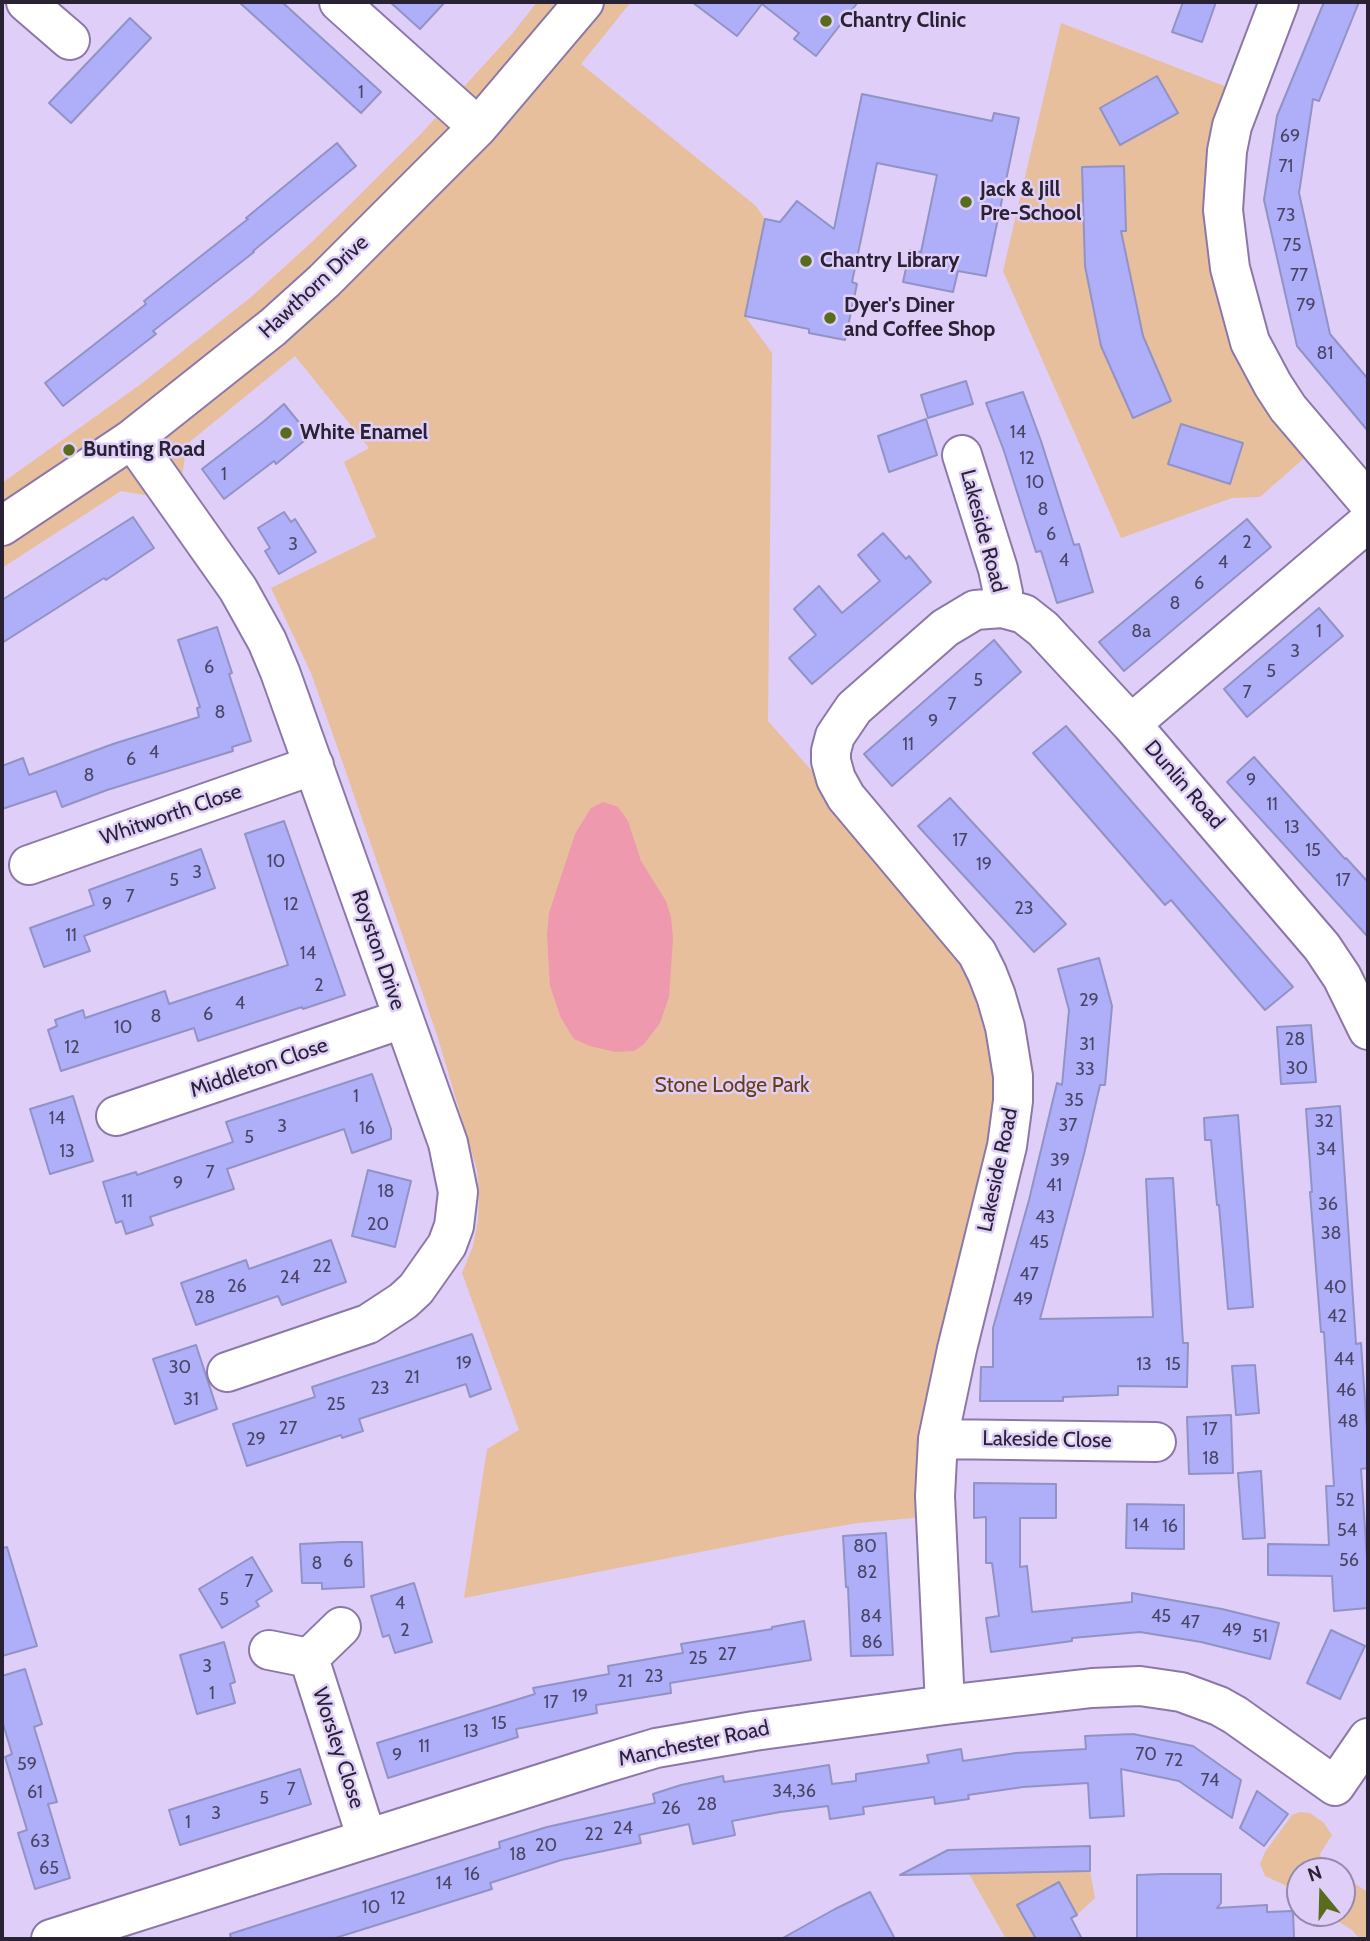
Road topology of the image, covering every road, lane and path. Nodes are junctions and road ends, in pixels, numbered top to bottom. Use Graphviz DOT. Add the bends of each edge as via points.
graph roads {
  1 [pos="339,2"];
  2 [pos="584,2"];
  3 [pos="1279,2"];
  4 [pos="41,6"];
  5 [pos="70,40"];
  6 [pos="478,127"];
  7 [pos="132,439"];
  8 [pos="962,455"];
  9 [pos="1368,502"];
  10 [pos="1368,522"];
  11 [pos="2,526"];
  12 [pos="1002,608"];
  13 [pos="1131,724"];
  14 [pos="314,765"];
  15 [pos="29,865"];
  16 [pos="402,1019"];
  17 [pos="1368,1030"];
  18 [pos="116,1116"];
  19 [pos="227,1372"];
  20 [pos="939,1439"];
  21 [pos="1156,1442"];
  22 [pos="341,1628"];
  23 [pos="269,1650"];
  24 [pos="309,1658"];
  25 [pos="945,1705"];
  26 [pos="1368,1738"];
  27 [pos="367,1839"];
  28 [pos="51,1939"];
  1 -- 6 [label="street"];
  2 -- 6 [label="street, Hawthorn Drive"];
  3 -- 9 [label="street" via="1227,151 1223,210 1230,268 1250,342 1273,385"];
  4 -- 5 [label="street"];
  6 -- 7 [label="street, Hawthorn Drive" via="273,327"];
  7 -- 11 [label="street, Hawthorn Drive"];
  7 -- 14 [label="street, Royston Drive" via="251,612 280,672"];
  8 -- 12 [label="street, Lakeside Road" via="1000,576"];
  10 -- 13 [label="street, Dunlin Road"];
  12 -- 13 [label="street, Lakeside Road" via="1024,614 1043,629"];
  12 -- 20 [label="street, Lakeside Road" via="975,610 946,628 854,708 831,751 836,779 846,797 977,953 996,996 1010,1052 1011,1124"];
  13 -- 17 [label="street, Dunlin Road" via="1322,947"];
  14 -- 15 [label="street, Whitworth Close"];
  14 -- 16 [label="street, Royston Drive"];
  16 -- 18 [label="street, Middleton Close"];
  16 -- 19 [label="street, Royston Drive" via="456,1176 457,1208 447,1245 416,1289 385,1315"];
  20 -- 21 [label="street, Lakeside Close"];
  20 -- 25 [label="street, Lakeside Road" via="935,1496"];
  22 -- 24 [label="street"];
  23 -- 24 [label="street"];
  24 -- 27 [label="street, Worsley Close"];
  25 -- 26 [label="street, Manchester Road" via="1119,1686 1172,1690 1235,1715 1335,1786"];
  25 -- 27 [label="street, Manchester Road" via="656,1748"];
  27 -- 28 [label="street, Manchester Road"];
}
